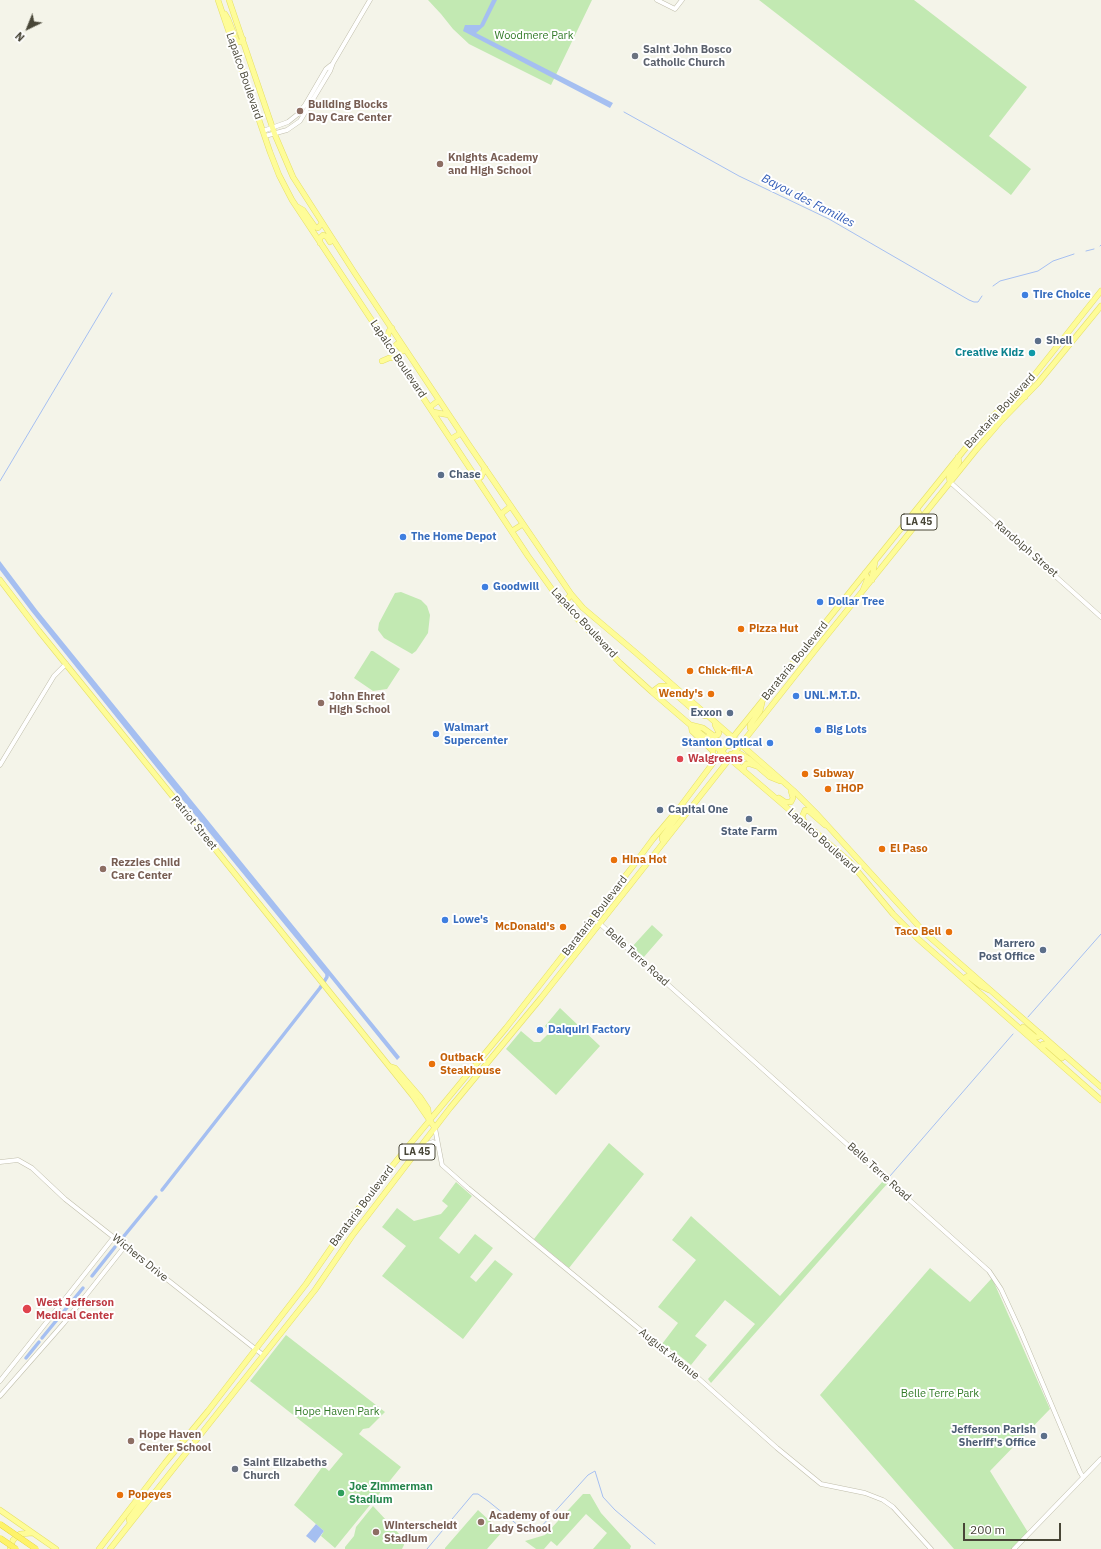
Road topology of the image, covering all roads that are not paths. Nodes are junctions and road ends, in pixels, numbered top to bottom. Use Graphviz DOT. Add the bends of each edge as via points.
graph roads {
  1 [pos="218,0"];
  2 [pos="229,0"];
  3 [pos="370,0"];
  4 [pos="657,0"];
  5 [pos="682,0"];
  6 [pos="222,10"];
  7 [pos="243,39"];
  8 [pos="236,53"];
  9 [pos="333,63"];
  10 [pos="260,91"];
  11 [pos="272,128"];
  12 [pos="264,134"];
  13 [pos="275,135"];
  14 [pos="295,206"];
  15 [pos="322,223"];
  16 [pos="320,243"];
  17 [pos="342,254"];
  18 [pos="1101,291"];
  19 [pos="1101,306"];
  20 [pos="392,328"];
  21 [pos="386,342"];
  22 [pos="391,350"];
  23 [pos="397,358"];
  24 [pos="382,361"];
  25 [pos="414,361"];
  26 [pos="1032,378"];
  27 [pos="1025,397"];
  28 [pos="1012,398"];
  29 [pos="439,400"];
  30 [pos="430,407"];
  31 [pos="433,412"];
  32 [pos="449,414"];
  33 [pos="1003,420"];
  34 [pos="461,433"];
  35 [pos="451,439"];
  36 [pos="958,457"];
  37 [pos="485,468"];
  38 [pos="478,479"];
  39 [pos="950,482"];
  40 [pos="511,506"];
  41 [pos="917,509"];
  42 [pos="501,514"];
  43 [pos="523,524"];
  44 [pos="914,528"];
  45 [pos="512,532"];
  46 [pos="875,561"];
  47 [pos="865,573"];
  48 [pos="0,580"];
  49 [pos="872,580"];
  50 [pos="862,593"];
  51 [pos="571,594"];
  52 [pos="556,595"];
  53 [pos="1101,616"];
  54 [pos="823,626"];
  55 [pos="817,633"];
  56 [pos="824,639"];
  57 [pos="817,647"];
  58 [pos="66,664"];
  59 [pos="792,664"];
  60 [pos="787,671"];
  61 [pos="793,678"];
  62 [pos="788,685"];
  63 [pos="652,692"];
  64 [pos="663,700"];
  65 [pos="762,702"];
  66 [pos="687,704"];
  67 [pos="710,719"];
  68 [pos="691,725"];
  69 [pos="699,727"];
  70 [pos="752,730"];
  71 [pos="733,738"];
  72 [pos="741,743"];
  73 [pos="727,746"];
  74 [pos="723,752"];
  75 [pos="732,756"];
  76 [pos="0,765"];
  77 [pos="712,765"];
  78 [pos="759,767"];
  79 [pos="745,772"];
  80 [pos="785,783"];
  81 [pos="762,786"];
  82 [pos="790,788"];
  83 [pos="696,801"];
  84 [pos="680,807"];
  85 [pos="806,826"];
  86 [pos="834,831"];
  87 [pos="657,834"];
  88 [pos="664,842"];
  89 [pos="659,849"];
  90 [pos="595,915"];
  91 [pos="591,920"];
  92 [pos="599,923"];
  93 [pos="546,977"];
  94 [pos="966,981"];
  95 [pos="541,984"];
  96 [pos="546,991"];
  97 [pos="995,993"];
  98 [pos="540,998"];
  99 [pos="1005,1016"];
  100 [pos="1041,1034"];
  101 [pos="1043,1050"];
  102 [pos="1072,1062"];
  103 [pos="388,1066"];
  104 [pos="1101,1087"];
  105 [pos="1101,1100"];
  106 [pos="425,1104"];
  107 [pos="442,1106"];
  108 [pos="429,1121"];
  109 [pos="435,1128"];
  110 [pos="438,1145"];
  111 [pos="421,1146"];
  112 [pos="0,1162"];
  113 [pos="114,1237"];
  114 [pos="125,1246"];
  115 [pos="255,1349"];
  116 [pos="263,1355"];
  117 [pos="0,1381"];
  118 [pos="0,1396"];
  119 [pos="1101,1459"];
  120 [pos="1084,1477"];
  121 [pos="142,1494"];
  122 [pos="0,1510"];
  123 [pos="124,1518"];
  124 [pos="130,1523"];
  125 [pos="0,1524"];
  126 [pos="34,1533"];
  127 [pos="0,1538"];
  128 [pos="10,1549"];
  129 [pos="16,1549"];
  130 [pos="36,1549"];
  131 [pos="56,1549"];
  132 [pos="99,1549"];
  133 [pos="111,1549"];
  134 [pos="931,1549"];
  135 [pos="1014,1549"];
  1 -- 6 [label="main road, Lapalco Boulevard"];
  2 -- 7 [label="main road, Lapalco Boulevard"];
  3 -- 9 [label="street"];
  4 -- 5 [label="street" via="675,9"];
  6 -- 7 [label="main road" via="237,42"];
  6 -- 8 [label="main road, Lapalco Boulevard"];
  7 -- 10 [label="main road, Lapalco Boulevard"];
  8 -- 10 [label="main road" via="241,51 245,54"];
  8 -- 12 [label="main road, Lapalco Boulevard"];
  9 -- 11 [label="street" via="326,69 298,114 288,122"];
  9 -- 13 [label="street" via="300,120 291,128"];
  10 -- 11 [label="main road, Lapalco Boulevard"];
  11 -- 12 [label="street"];
  11 -- 13 [label="main road, Lapalco Boulevard"];
  12 -- 13 [label="street"];
  12 -- 14 [label="main road, Lapalco Boulevard" via="279,175"];
  13 -- 15 [label="main road, Lapalco Boulevard" via="293,177"];
  14 -- 15 [label="main road" via="303,210 314,227 318,228"];
  14 -- 16 [label="main road, Lapalco Boulevard"];
  15 -- 17 [label="main road, Lapalco Boulevard"];
  16 -- 17 [label="main road" via="320,238 325,236"];
  16 -- 21 [label="main road, Lapalco Boulevard"];
  17 -- 20 [label="main road, Lapalco Boulevard"];
  18 -- 26 [label="main road, Barataria Boulevard / LA 45"];
  19 -- 27 [label="main road, Barataria Boulevard / LA 45"];
  20 -- 21 [label="main road"];
  20 -- 25 [label="main road, Lapalco Boulevard"];
  21 -- 22 [label="main road, Lapalco Boulevard"];
  22 -- 23 [label="main road, Lapalco Boulevard"];
  22 -- 25 [label="main road" via="398,345 407,358"];
  23 -- 24 [label="main road"];
  23 -- 30 [label="main road, Lapalco Boulevard"];
  25 -- 29 [label="main road, Lapalco Boulevard"];
  26 -- 27 [label="main road" via="1023,394"];
  26 -- 28 [label="main road, Barataria Boulevard / LA 45"];
  27 -- 33 [label="main road, Barataria Boulevard / LA 45"];
  28 -- 33 [label="main road" via="1013,402"];
  28 -- 36 [label="main road, Barataria Boulevard / LA 45"];
  29 -- 30 [label="main road"];
  29 -- 32 [label="main road, Lapalco Boulevard"];
  30 -- 31 [label="main road, Lapalco Boulevard"];
  31 -- 32 [label="main road"];
  31 -- 35 [label="main road, Lapalco Boulevard"];
  32 -- 34 [label="main road, Lapalco Boulevard"];
  33 -- 39 [label="main road, Barataria Boulevard / LA 45"];
  34 -- 35 [label="main road"];
  34 -- 37 [label="main road, Lapalco Boulevard"];
  35 -- 38 [label="main road, Lapalco Boulevard"];
  36 -- 39 [label="main road" via="959,462 949,477"];
  36 -- 41 [label="main road, Barataria Boulevard / LA 45"];
  37 -- 38 [label="main road"];
  37 -- 40 [label="main road, Lapalco Boulevard"];
  38 -- 42 [label="main road, Lapalco Boulevard"];
  39 -- 44 [label="main road, Barataria Boulevard / LA 45"];
  39 -- 53 [label="street, Randolph Street"];
  40 -- 42 [label="main road"];
  40 -- 43 [label="main road, Lapalco Boulevard"];
  41 -- 44 [label="main road" via="919,516"];
  41 -- 46 [label="main road, Barataria Boulevard / LA 45"];
  42 -- 45 [label="main road, Lapalco Boulevard"];
  43 -- 45 [label="main road"];
  43 -- 51 [label="main road, Lapalco Boulevard"];
  44 -- 49 [label="main road, Barataria Boulevard / LA 45"];
  45 -- 52 [label="main road, Lapalco Boulevard"];
  46 -- 47 [label="main road, Barataria Boulevard / LA 45"];
  46 -- 49 [label="main road"];
  47 -- 50 [label="main road" via="867,580"];
  47 -- 54 [label="main road, Barataria Boulevard / LA 45"];
  48 -- 58 [label="main road, Patriot Street"];
  49 -- 50 [label="main road, Barataria Boulevard / LA 45"];
  50 -- 56 [label="main road, Barataria Boulevard / LA 45"];
  51 -- 52 [label="main road" via="567,600"];
  51 -- 67 [label="main road, Lapalco Boulevard" via="583,608"];
  52 -- 63 [label="main road, Lapalco Boulevard"];
  54 -- 55 [label="main road, Barataria Boulevard / LA 45"];
  54 -- 56 [label="main road"];
  55 -- 57 [label="main road"];
  55 -- 59 [label="main road, Barataria Boulevard / LA 45"];
  56 -- 57 [label="main road, Barataria Boulevard / LA 45"];
  57 -- 61 [label="main road, Barataria Boulevard / LA 45"];
  58 -- 76 [label="street" via="54,676"];
  58 -- 103 [label="main road, Patriot Street"];
  59 -- 60 [label="main road, Barataria Boulevard / LA 45"];
  59 -- 61 [label="main road"];
  60 -- 62 [label="main road"];
  60 -- 65 [label="main road, Barataria Boulevard / LA 45"];
  61 -- 62 [label="main road, Barataria Boulevard / LA 45"];
  62 -- 70 [label="main road, Barataria Boulevard / LA 45"];
  63 -- 64 [label="main road, Lapalco Boulevard"];
  63 -- 66 [label="main road" via="660,686 666,686"];
  64 -- 66 [label="main road" via="660,694 665,690"];
  64 -- 68 [label="main road, Lapalco Boulevard"];
  65 -- 70 [label="main road" via="762,707 750,725"];
  65 -- 71 [label="main road, Barataria Boulevard / LA 45"];
  66 -- 67 [label="main road" via="697,713"];
  67 -- 69 [label="main road" via="720,734 714,736"];
  67 -- 71 [label="main road, Lapalco Boulevard"];
  68 -- 69 [label="main road"];
  68 -- 74 [label="main road, Lapalco Boulevard"];
  68 -- 77 [label="main road" via="692,731 713,750"];
  69 -- 73 [label="main road" via="718,743"];
  70 -- 72 [label="main road, Barataria Boulevard / LA 45"];
  71 -- 72 [label="main road, Lapalco Boulevard"];
  71 -- 73 [label="main road, Barataria Boulevard / LA 45"];
  72 -- 73 [label="main road"];
  72 -- 75 [label="main road, Barataria Boulevard / LA 45"];
  72 -- 80 [label="main road, Lapalco Boulevard"];
  73 -- 74 [label="main road, Barataria Boulevard / LA 45"];
  74 -- 75 [label="main road"];
  74 -- 77 [label="main road, Barataria Boulevard / LA 45"];
  75 -- 78 [label="main road" via="739,753"];
  75 -- 79 [label="main road, Lapalco Boulevard"];
  75 -- 83 [label="main road, Barataria Boulevard / LA 45"];
  77 -- 83 [label="main road" via="715,772 698,794"];
  77 -- 84 [label="main road, Barataria Boulevard / LA 45"];
  78 -- 79 [label="main road" via="746,764"];
  78 -- 80 [label="main road" via="770,777"];
  79 -- 81 [label="main road, Lapalco Boulevard"];
  80 -- 82 [label="main road, Lapalco Boulevard"];
  81 -- 82 [label="main road" via="788,803 793,798"];
  81 -- 85 [label="main road, Lapalco Boulevard"];
  82 -- 86 [label="main road, Lapalco Boulevard"];
  83 -- 88 [label="main road, Barataria Boulevard / LA 45"];
  84 -- 87 [label="main road, Barataria Boulevard / LA 45"];
  84 -- 88 [label="main road" via="680,813 662,837"];
  85 -- 86 [label="main road" via="802,817 805,810"];
  85 -- 94 [label="main road, Lapalco Boulevard" via="848,862 899,920"];
  86 -- 97 [label="main road, Lapalco Boulevard" via="925,933"];
  87 -- 89 [label="main road"];
  87 -- 90 [label="main road, Barataria Boulevard / LA 45"];
  88 -- 89 [label="main road, Barataria Boulevard / LA 45"];
  89 -- 92 [label="main road, Barataria Boulevard / LA 45"];
  90 -- 91 [label="main road, Barataria Boulevard / LA 45"];
  90 -- 92 [label="street"];
  91 -- 92 [label="street"];
  91 -- 93 [label="main road, Barataria Boulevard / LA 45"];
  92 -- 96 [label="main road, Barataria Boulevard / LA 45"];
  92 -- 120 [label="street, Belle Terre Road" via="989,1271 1001,1289 1020,1330"];
  93 -- 95 [label="main road, Barataria Boulevard / LA 45"];
  93 -- 96 [label="main road"];
  94 -- 97 [label="main road" via="968,976 980,986"];
  94 -- 99 [label="main road, Lapalco Boulevard"];
  95 -- 98 [label="main road"];
  95 -- 107 [label="main road, Barataria Boulevard / LA 45"];
  96 -- 98 [label="main road, Barataria Boulevard / LA 45"];
  97 -- 100 [label="main road, Lapalco Boulevard"];
  98 -- 109 [label="main road, Barataria Boulevard / LA 45"];
  99 -- 100 [label="main road" via="1034,1037"];
  99 -- 101 [label="main road, Lapalco Boulevard"];
  100 -- 102 [label="main road, Lapalco Boulevard"];
  101 -- 102 [label="main road" via="1043,1044 1046,1044 1062,1058"];
  101 -- 105 [label="main road, Lapalco Boulevard"];
  102 -- 104 [label="main road, Lapalco Boulevard"];
  103 -- 106 [label="main road, Patriot Street" via="395,1068"];
  103 -- 108 [label="main road, Patriot Street"];
  106 -- 107 [label="main road" via="431,1108"];
  106 -- 108 [label="main road, Patriot Street"];
  107 -- 108 [label="main road, Barataria Boulevard / LA 45"];
  108 -- 109 [label="main road, Patriot Street"];
  108 -- 115 [label="main road, Barataria Boulevard / LA 45" via="358,1209 306,1284"];
  109 -- 110 [label="street, August Avenue"];
  109 -- 111 [label="main road, Barataria Boulevard / LA 45"];
  110 -- 111 [label="street" via="433,1142"];
  110 -- 134 [label="street, August Avenue" via="440,1160 446,1170 688,1369 777,1448 821,1484 865,1493 883,1500 893,1507"];
  111 -- 116 [label="main road, Barataria Boulevard / LA 45" via="352,1236 315,1290"];
  112 -- 113 [label="street, Wichers Drive" via="18,1160 32,1168 65,1199"];
  113 -- 114 [label="street, Wichers Drive"];
  113 -- 117 [label="street"];
  114 -- 115 [label="street, Wichers Drive"];
  114 -- 118 [label="street" via="64,1323"];
  115 -- 116 [label="street, Wichers Drive"];
  115 -- 121 [label="main road, Barataria Boulevard / LA 45"];
  116 -- 124 [label="main road, Barataria Boulevard / LA 45"];
  119 -- 120 [label="street"];
  120 -- 135 [label="street"];
  121 -- 123 [label="main road, Barataria Boulevard / LA 45"];
  121 -- 124 [label="main road" via="142,1501 129,1519"];
  122 -- 126 [label="main road"];
  123 -- 132 [label="main road, Barataria Boulevard / LA 45"];
  123 -- 133 [label="main road" via="126,1524 111,1545"];
  124 -- 133 [label="main road, Barataria Boulevard / LA 45"];
  125 -- 130 [label="highway, bridge"];
  126 -- 128 [label="main road" via="20,1534 13,1540"];
  126 -- 131 [label="main road"];
  127 -- 129 [label="highway, bridge"];
}
